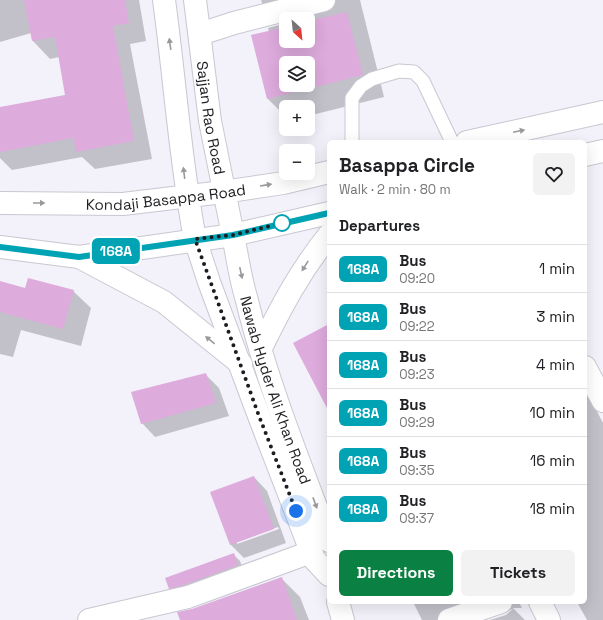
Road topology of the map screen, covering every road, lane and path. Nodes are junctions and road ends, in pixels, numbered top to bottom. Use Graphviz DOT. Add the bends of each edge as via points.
graph roads {
  1 [pos="164,0"];
  2 [pos="195,0"];
  3 [pos="324,0"];
  4 [pos="200,34"];
  5 [pos="603,112"];
  6 [pos="352,140"];
  7 [pos="451,140"];
  8 [pos="476,140"];
  9 [pos="603,151"];
  10 [pos="587,155"];
  11 [pos="327,172"];
  12 [pos="224,192"];
  13 [pos="187,196"];
  14 [pos="0,203"];
  15 [pos="327,213"];
  16 [pos="233,235"];
  17 [pos="327,237"];
  18 [pos="195,239"];
  19 [pos="0,247"];
  20 [pos="79,257"];
  21 [pos="261,348"];
  22 [pos="241,364"];
  23 [pos="587,371"];
  24 [pos="603,401"];
  25 [pos="320,547"];
  26 [pos="327,573"];
  27 [pos="339,604"];
  28 [pos="495,604"];
  29 [pos="541,604"];
  30 [pos="89,620"];
  31 [pos="344,620"];
  32 [pos="449,620"];
  33 [pos="549,620"];
  13 -- 1 [label="main road, Nawab Hyder Ali Khan Road, one-way"];
  2 -- 4 [label="main road, Sajjan Rao Road"];
  3 -- 4 [label="main road"];
  4 -- 12 [label="main road, Sajjan Rao Road" via="207,99"];
  8 -- 5 [label="main road, one-way"];
  6 -- 7 [label="lane" via="352,98 361,86 372,79 399,71 414,72 423,81"];
  9 -- 10 [label="main road"];
  12 -- 11 [label="main road, Kondaji Basappa Road, one-way" via="283,183"];
  12 -- 13 [label="main road, Kondaji Basappa Road"];
  12 -- 16 [label="main road, Sajjan Rao Road"];
  14 -- 13 [label="main road, Kondaji Basappa Road, one-way" via="123,204"];
  13 -- 18 [label="main road, Nawab Hyder Ali Khan Road"];
  15 -- 16 [label="main road"];
  16 -- 18 [label="main road"];
  16 -- 21 [label="main road, Nawab Hyder Ali Khan Road, one-way" via="246,297"];
  17 -- 21 [label="main road, one-way" via="292,286"];
  18 -- 20 [label="main road"];
  18 -- 22 [label="main road, Nawab Hyder Ali Khan Road"];
  19 -- 20 [label="main road"];
  22 -- 20 [label="main road, one-way" via="164,302"];
  21 -- 25 [label="main road, Nawab Hyder Ali Khan Road, one-way" via="292,441"];
  22 -- 25 [label="main road, Nawab Hyder Ali Khan Road" via="259,416"];
  23 -- 24 [label="main road"];
  25 -- 26 [label="main road, Nawab Hyder Ali Khan Road" via="314,559"];
  25 -- 30 [label="main road" via="188,597"];
  27 -- 31 [label="main road"];
  28 -- 32 [label="main road"];
  29 -- 33 [label="main road"];
}
